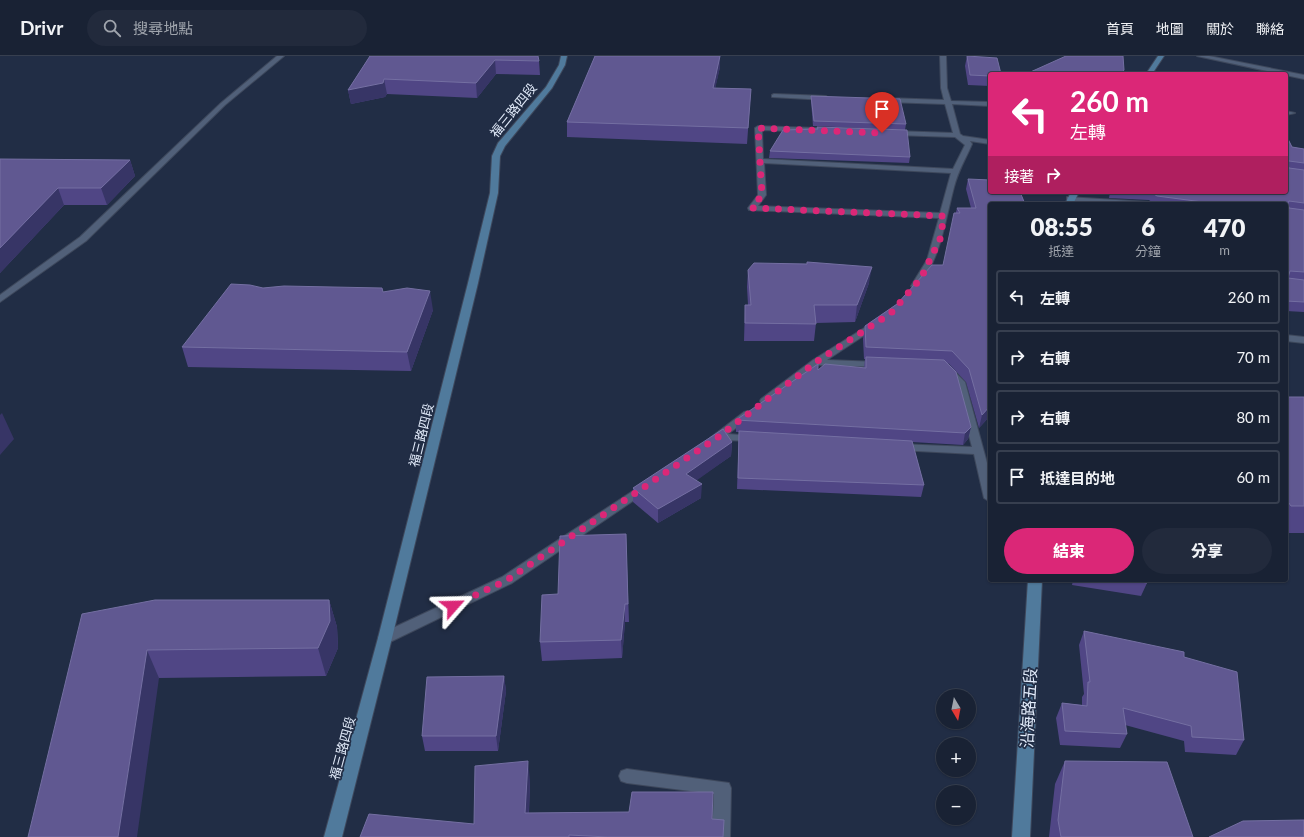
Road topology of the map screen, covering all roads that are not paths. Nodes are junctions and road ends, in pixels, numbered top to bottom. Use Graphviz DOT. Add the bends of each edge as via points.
graph roads {
  1 [pos="281,56"];
  2 [pos="564,56"];
  3 [pos="944,56"];
  4 [pos="1161,56"];
  5 [pos="1200,56"];
  6 [pos="1150,72"];
  7 [pos="1279,72"];
  8 [pos="1288,74"];
  9 [pos="1304,77"];
  10 [pos="774,96"];
  11 [pos="837,98"];
  12 [pos="877,99"];
  13 [pos="948,102"];
  14 [pos="988,104"];
  15 [pos="828,131"];
  16 [pos="890,133"];
  17 [pos="959,136"];
  18 [pos="988,142"];
  19 [pos="759,161"];
  20 [pos="955,171"];
  21 [pos="1071,198"];
  22 [pos="1123,202"];
  23 [pos="944,216"];
  24 [pos="906,296"];
  25 [pos="0,299"];
  26 [pos="884,318"];
  27 [pos="1288,338"];
  28 [pos="1304,340"];
  29 [pos="816,362"];
  30 [pos="892,365"];
  31 [pos="937,367"];
  32 [pos="718,437"];
  33 [pos="765,440"];
  34 [pos="705,446"];
  35 [pos="884,446"];
  36 [pos="979,451"];
  37 [pos="652,482"];
  38 [pos="988,489"];
  39 [pos="1035,582"];
  40 [pos="385,638"];
  41 [pos="627,776"];
  42 [pos="333,837"];
  43 [pos="721,837"];
  44 [pos="1021,837"];
  1 -- 25 [label="lane" via="223,104 83,239"];
  2 -- 40 [label="street, 福三路四段" via="564,63 548,89 501,145 496,156 494,193"];
  3 -- 13 [label="lane" via="944,88"];
  4 -- 6 [label="street"];
  5 -- 7 [label="lane"];
  8 -- 9 [label="lane"];
  10 -- 11 [label="lane"];
  12 -- 13 [label="lane"];
  13 -- 14 [label="lane"];
  13 -- 17 [label="lane"];
  15 -- 19 [label="lane" via="758,128"];
  16 -- 17 [label="lane"];
  17 -- 18 [label="lane"];
  17 -- 20 [label="lane" via="970,144"];
  19 -- 20 [label="lane"];
  19 -- 23 [label="lane" via="762,195 752,208"];
  20 -- 23 [label="lane"];
  21 -- 22 [label="lane"];
  23 -- 24 [label="lane" via="940,239 921,278"];
  26 -- 29 [label="lane"];
  27 -- 28 [label="street"];
  29 -- 30 [label="lane"];
  29 -- 32 [label="lane"];
  31 -- 36 [label="lane" via="945,367 960,382"];
  32 -- 33 [label="lane"];
  32 -- 34 [label="lane"];
  35 -- 36 [label="lane"];
  36 -- 38 [label="lane"];
  37 -- 40 [label="lane" via="507,580"];
  39 -- 44 [label="street, 沿海路五段"];
  40 -- 42 [label="street, 福三路四段"];
  41 -- 43 [label="street" via="723,788"];
}
